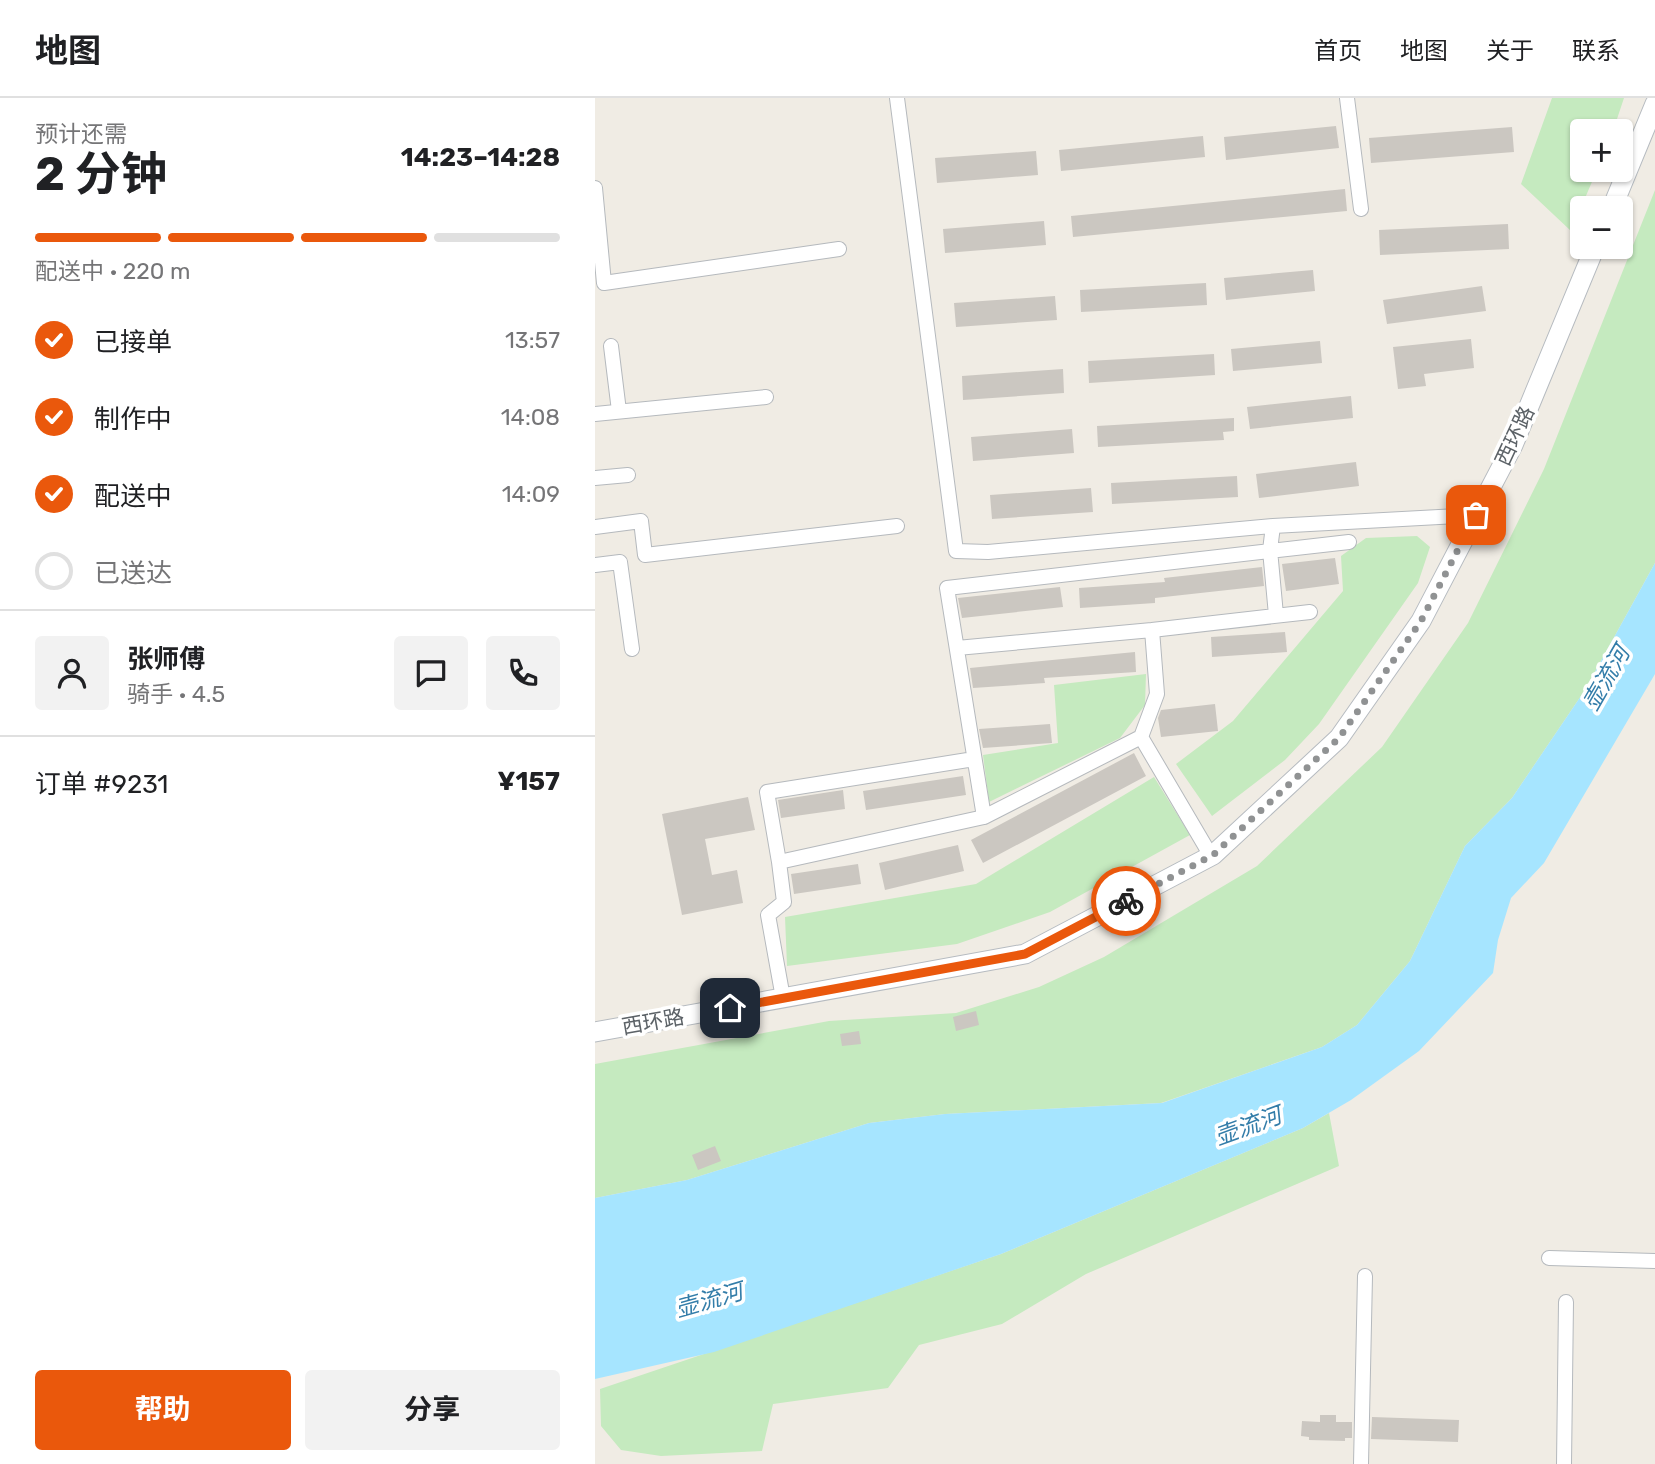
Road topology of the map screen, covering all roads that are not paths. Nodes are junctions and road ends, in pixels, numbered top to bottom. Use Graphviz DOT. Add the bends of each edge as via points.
graph roads {
  1 [pos="897,98"];
  2 [pos="1347,98"];
  3 [pos="1655,104"];
  4 [pos="595,188"];
  5 [pos="1617,196"];
  6 [pos="1361,209"];
  7 [pos="839,249"];
  8 [pos="598,250"];
  9 [pos="1590,259"];
  10 [pos="611,346"];
  11 [pos="766,397"];
  12 [pos="619,411"];
  13 [pos="595,414"];
  14 [pos="628,475"];
  15 [pos="595,478"];
  16 [pos="1476,515"];
  17 [pos="898,526"];
  18 [pos="1273,526"];
  19 [pos="595,527"];
  20 [pos="1349,542"];
  21 [pos="1270,550"];
  22 [pos="595,565"];
  23 [pos="1310,612"];
  24 [pos="1276,615"];
  25 [pos="1151,630"];
  26 [pos="957,648"];
  27 [pos="632,649"];
  28 [pos="1141,737"];
  29 [pos="974,759"];
  30 [pos="984,817"];
  31 [pos="1211,856"];
  32 [pos="779,862"];
  33 [pos="783,998"];
  34 [pos="595,1032"];
  35 [pos="1549,1258"];
  36 [pos="1655,1261"];
  37 [pos="1365,1276"];
  38 [pos="1566,1302"];
  39 [pos="1361,1464"];
  40 [pos="1564,1464"];
  1 -- 18 [label="street" via="955,551 988,552"];
  2 -- 6 [label="street"];
  3 -- 5 [label="main road"];
  4 -- 8 [label="street"];
  7 -- 8 [label="street" via="604,284"];
  9 -- 16 [label="main road, 西环路" via="1513,444"];
  10 -- 12 [label="street"];
  11 -- 12 [label="street"];
  12 -- 13 [label="street"];
  14 -- 15 [label="street"];
  16 -- 18 [label="street"];
  16 -- 31 [label="main road, 西环路" via="1421,621 1339,738"];
  17 -- 19 [label="street" via="645,555 641,521"];
  18 -- 21 [label="street"];
  20 -- 21 [label="street"];
  21 -- 24 [label="street"];
  21 -- 26 [label="street" via="947,588"];
  22 -- 27 [label="street" via="620,562"];
  23 -- 24 [label="street"];
  24 -- 25 [label="street"];
  25 -- 26 [label="street"];
  25 -- 28 [label="street" via="1157,694"];
  26 -- 29 [label="street"];
  28 -- 30 [label="street"];
  28 -- 31 [label="street"];
  29 -- 30 [label="street"];
  29 -- 32 [label="street" via="767,792"];
  30 -- 32 [label="street"];
  31 -- 33 [label="main road, 西环路" via="1025,954"];
  32 -- 33 [label="street" via="784,902 768,915"];
  33 -- 34 [label="main road, 西环路"];
  35 -- 36 [label="street"];
  37 -- 39 [label="street"];
  38 -- 40 [label="street"];
}
